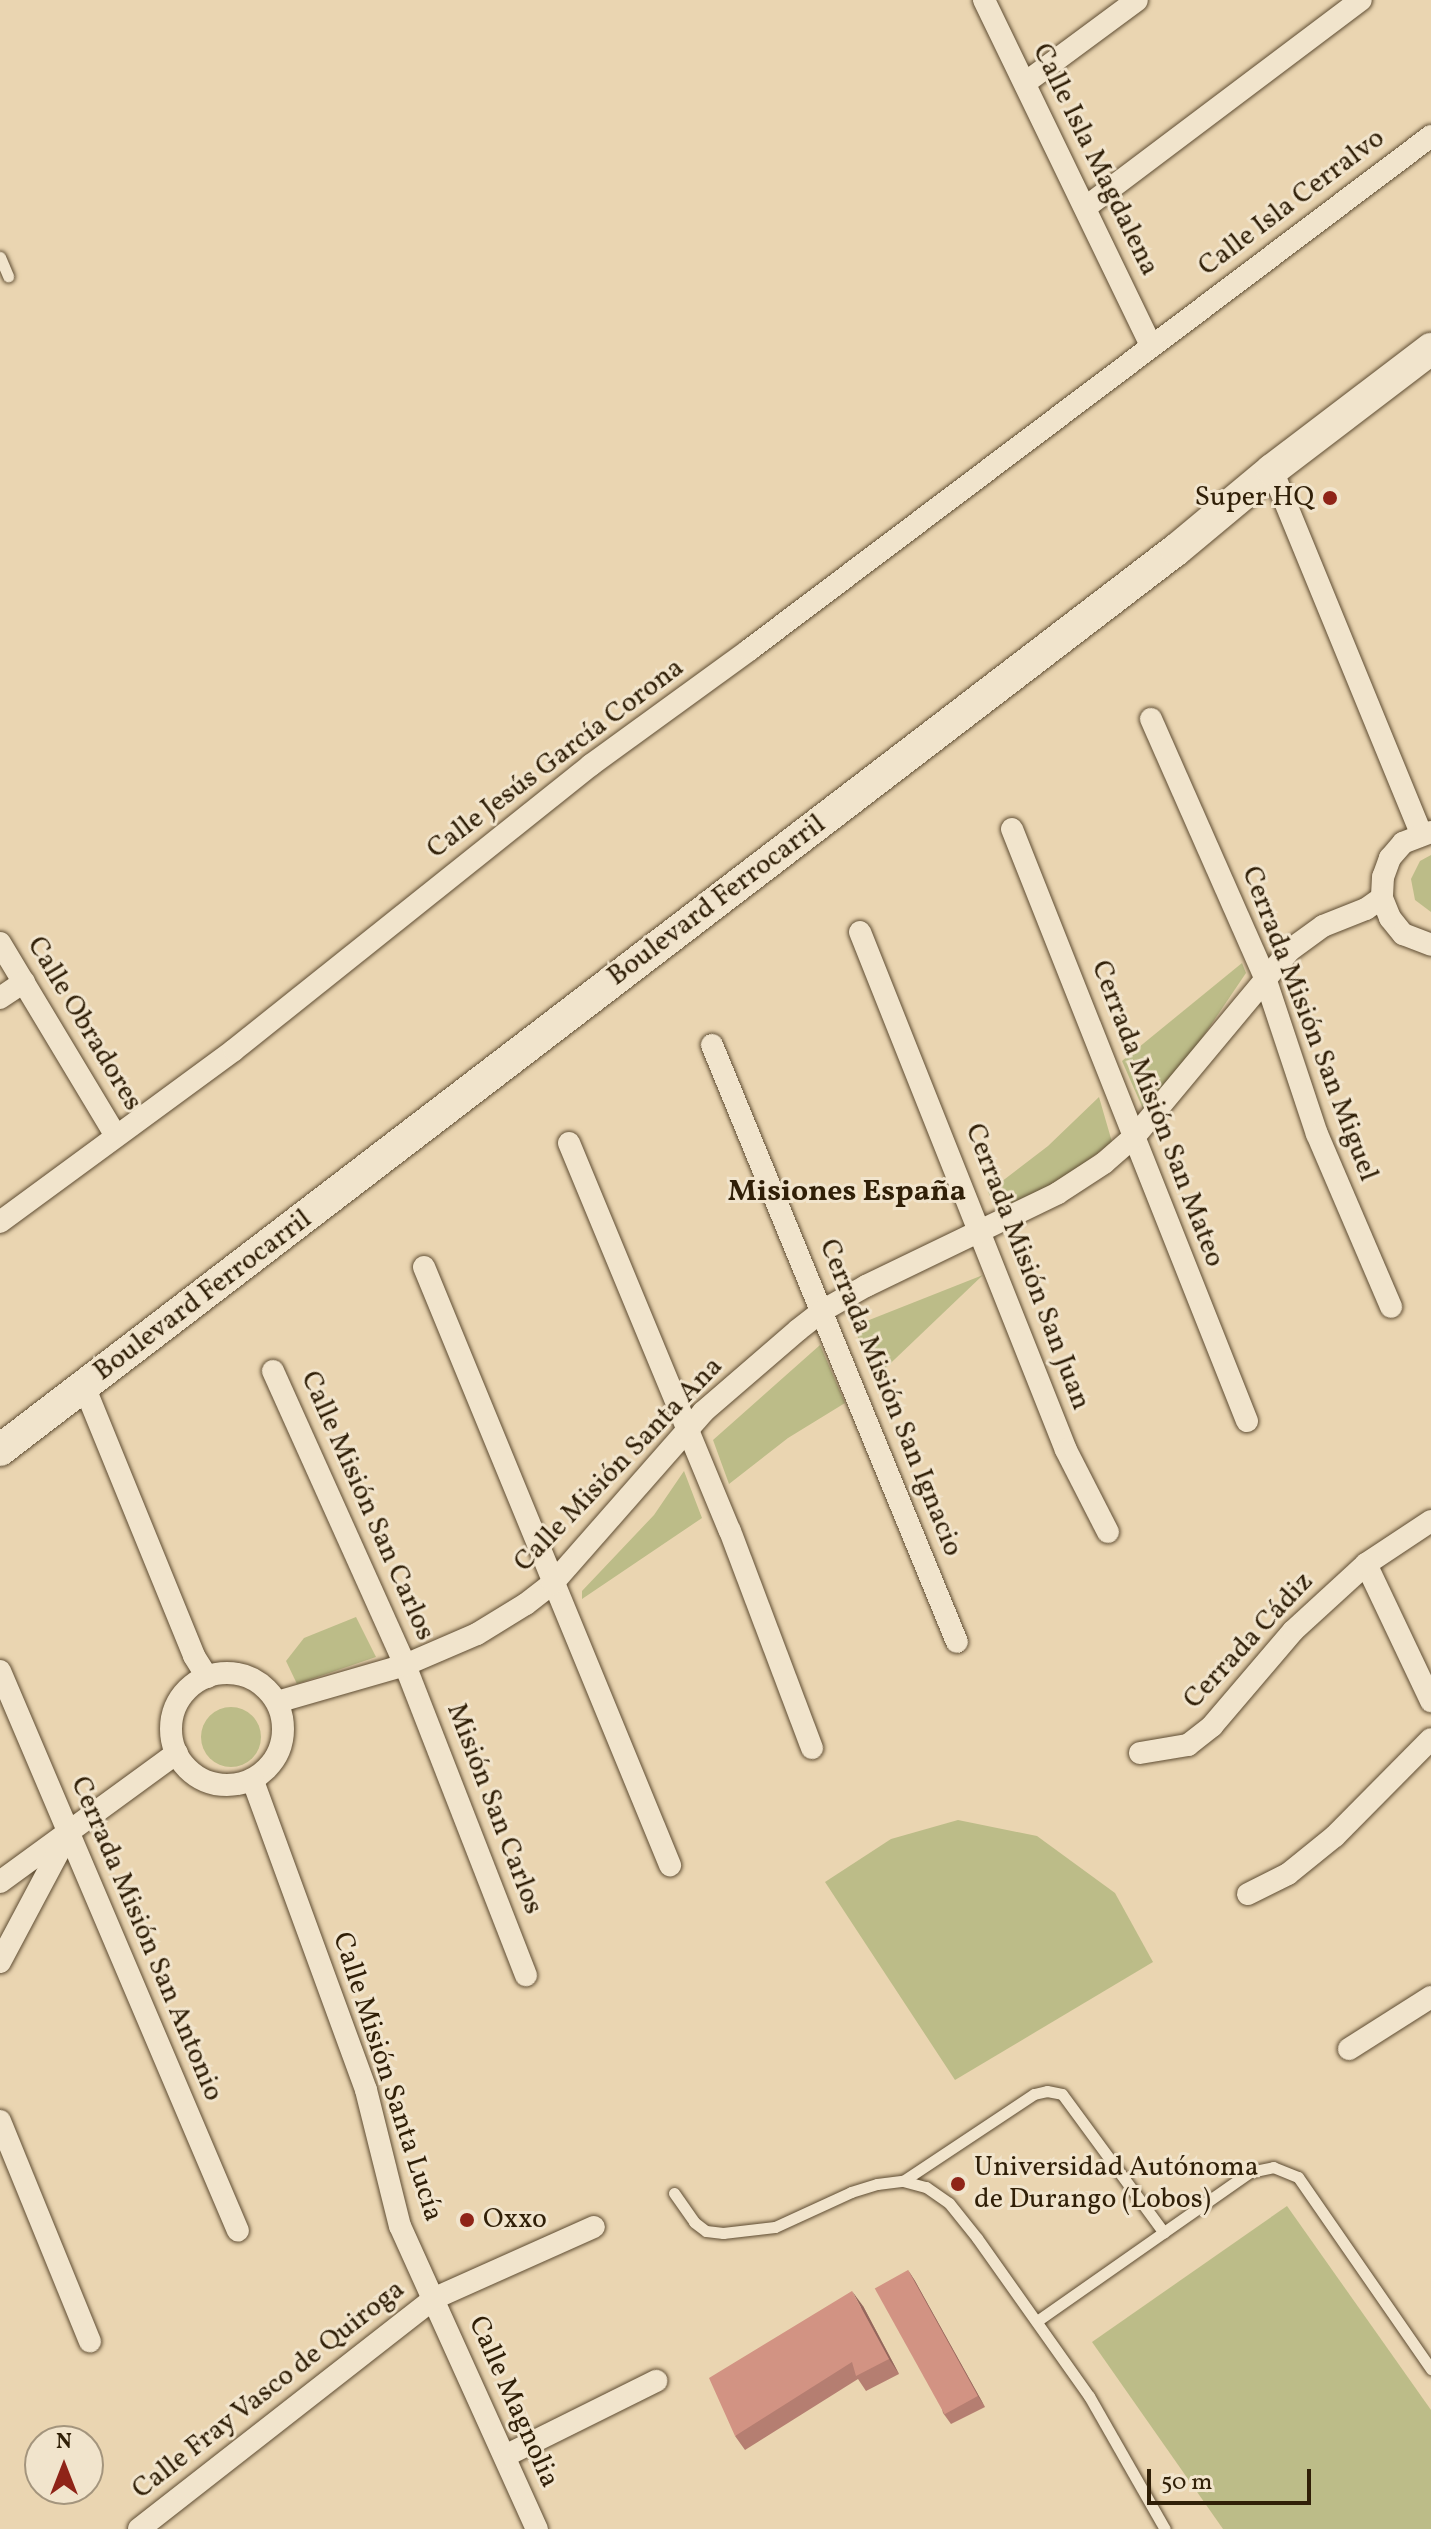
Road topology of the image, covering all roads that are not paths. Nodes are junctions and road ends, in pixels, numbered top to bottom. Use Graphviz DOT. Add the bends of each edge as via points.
graph roads {
  1 [pos="984,0"];
  2 [pos="1137,0"];
  3 [pos="1361,0"];
  4 [pos="1025,83"];
  5 [pos="1431,136"];
  6 [pos="1086,207"];
  7 [pos="0,257"];
  8 [pos="8,276"];
  9 [pos="1151,346"];
  10 [pos="1431,349"];
  11 [pos="1272,470"];
  12 [pos="1151,719"];
  13 [pos="1012,829"];
  14 [pos="1426,832"];
  15 [pos="1382,898"];
  16 [pos="860,932"];
  17 [pos="0,943"];
  18 [pos="1431,945"];
  19 [pos="1265,978"];
  20 [pos="24,982"];
  21 [pos="0,998"];
  22 [pos="712,1045"];
  23 [pos="116,1136"];
  24 [pos="1135,1136"];
  25 [pos="569,1143"];
  26 [pos="0,1222"];
  27 [pos="982,1232"];
  28 [pos="424,1267"];
  29 [pos="1391,1307"];
  30 [pos="822,1311"];
  31 [pos="273,1371"];
  32 [pos="84,1386"];
  33 [pos="1247,1421"];
  34 [pos="687,1430"];
  35 [pos="0,1450"];
  36 [pos="1431,1521"];
  37 [pos="1108,1532"];
  38 [pos="1366,1564"];
  39 [pos="553,1583"];
  40 [pos="957,1642"];
  41 [pos="405,1665"];
  42 [pos="0,1671"];
  43 [pos="207,1677"];
  44 [pos="1431,1701"];
  45 [pos="277,1702"];
  46 [pos="1431,1739"];
  47 [pos="812,1748"];
  48 [pos="177,1753"];
  49 [pos="1140,1753"];
  50 [pos="253,1781"];
  51 [pos="69,1833"];
  52 [pos="670,1865"];
  53 [pos="0,1882"];
  54 [pos="1248,1894"];
  55 [pos="0,1962"];
  56 [pos="526,1975"];
  57 [pos="1431,1997"];
  58 [pos="1349,2049"];
  59 [pos="0,2121"];
  60 [pos="903,2181"];
  61 [pos="674,2193"];
  62 [pos="594,2227"];
  63 [pos="238,2231"];
  64 [pos="1164,2233"];
  65 [pos="435,2298"];
  66 [pos="1037,2321"];
  67 [pos="90,2341"];
  68 [pos="1431,2369"];
  69 [pos="656,2381"];
  70 [pos="505,2456"];
  71 [pos="139,2529"];
  72 [pos="537,2529"];
  73 [pos="1165,2529"];
  1 -- 4 [label="street, Calle Isla Magdalena"];
  2 -- 4 [label="street"];
  3 -- 6 [label="street"];
  4 -- 6 [label="street, Calle Isla Magdalena"];
  5 -- 9 [label="street, Calle Isla Cerralvo"];
  6 -- 9 [label="street, Calle Isla Magdalena"];
  7 -- 8 [label="lane"];
  9 -- 23 [label="street, Calle Jesús García Corona" via="591,765 234,1050"];
  10 -- 11 [label="main road, Boulevard Ferrocarril"];
  11 -- 14 [label="street"];
  11 -- 32 [label="main road, Boulevard Ferrocarril" via="1176,550"];
  12 -- 19 [label="street, Cerrada Misión San Miguel"];
  13 -- 24 [label="street, Cerrada Misión San Mateo"];
  14 -- 15 [label="street" via="1403,843 1390,858"];
  15 -- 18 [label="street" via="1403,934"];
  15 -- 19 [label="street, Calle Misión Santa Ana" via="1323,926 1290,950"];
  16 -- 27 [label="street, Cerrada Misión San Juan"];
  17 -- 20 [label="street, Calle Obradores"];
  19 -- 24 [label="street, Calle Misión Santa Ana"];
  19 -- 29 [label="street, Cerrada Misión San Miguel" via="1317,1134"];
  20 -- 21 [label="street"];
  20 -- 23 [label="street, Calle Obradores"];
  22 -- 30 [label="street, Cerrada Misión San Ignacio"];
  23 -- 26 [label="street, Calle Jesús García Corona"];
  24 -- 27 [label="street, Calle Misión Santa Ana" via="1058,1193"];
  24 -- 33 [label="street, Cerrada Misión San Mateo"];
  25 -- 34 [label="street"];
  27 -- 30 [label="street, Calle Misión Santa Ana"];
  27 -- 37 [label="street, Cerrada Misión San Juan" via="1066,1450"];
  28 -- 39 [label="street"];
  30 -- 34 [label="street, Calle Misión Santa Ana"];
  30 -- 40 [label="street, Cerrada Misión San Ignacio"];
  31 -- 41 [label="street, Calle Misión San Carlos"];
  32 -- 35 [label="main road, Boulevard Ferrocarril"];
  32 -- 43 [label="street"];
  34 -- 39 [label="street, Calle Misión Santa Ana"];
  34 -- 47 [label="street"];
  36 -- 38 [label="street, Cerrada Cádiz"];
  38 -- 44 [label="street"];
  38 -- 49 [label="street, Cerrada Cádiz" via="1293,1631 1212,1726 1188,1745"];
  39 -- 41 [label="street, Calle Misión Santa Ana" via="477,1634"];
  39 -- 52 [label="street"];
  41 -- 45 [label="street, Calle Misión Santa Ana"];
  41 -- 56 [label="street, Misión San Carlos"];
  42 -- 51 [label="street, Cerrada Misión San Antonio"];
  43 -- 45 [label="street" via="245,1675 263,1684"];
  43 -- 48 [label="street" via="177,1702 171,1721"];
  45 -- 50 [label="street" via="283,1741 276,1759"];
  46 -- 54 [label="street" via="1335,1836 1288,1874"];
  48 -- 50 [label="street" via="194,1776 212,1784"];
  48 -- 51 [label="street"];
  50 -- 65 [label="street, Calle Misión Santa Lucía" via="366,2090 400,2226"];
  51 -- 53 [label="street"];
  51 -- 55 [label="street"];
  51 -- 63 [label="street, Cerrada Misión San Antonio"];
  57 -- 58 [label="street"];
  59 -- 67 [label="street"];
  60 -- 61 [label="lane" via="851,2192 775,2227 746,2233 706,2231"];
  60 -- 64 [label="lane" via="1034,2094 1047,2091 1062,2094"];
  60 -- 66 [label="lane" via="926,2187 949,2203"];
  62 -- 65 [label="street, Calle Fray Vasco de Quiroga"];
  64 -- 66 [label="lane"];
  64 -- 68 [label="lane" via="1250,2172 1273,2167 1298,2177"];
  65 -- 70 [label="street, Calle Magnolia"];
  65 -- 71 [label="street, Calle Fray Vasco de Quiroga"];
  66 -- 73 [label="lane" via="1089,2396"];
  69 -- 70 [label="street"];
  70 -- 72 [label="street, Calle Magnolia"];
}
